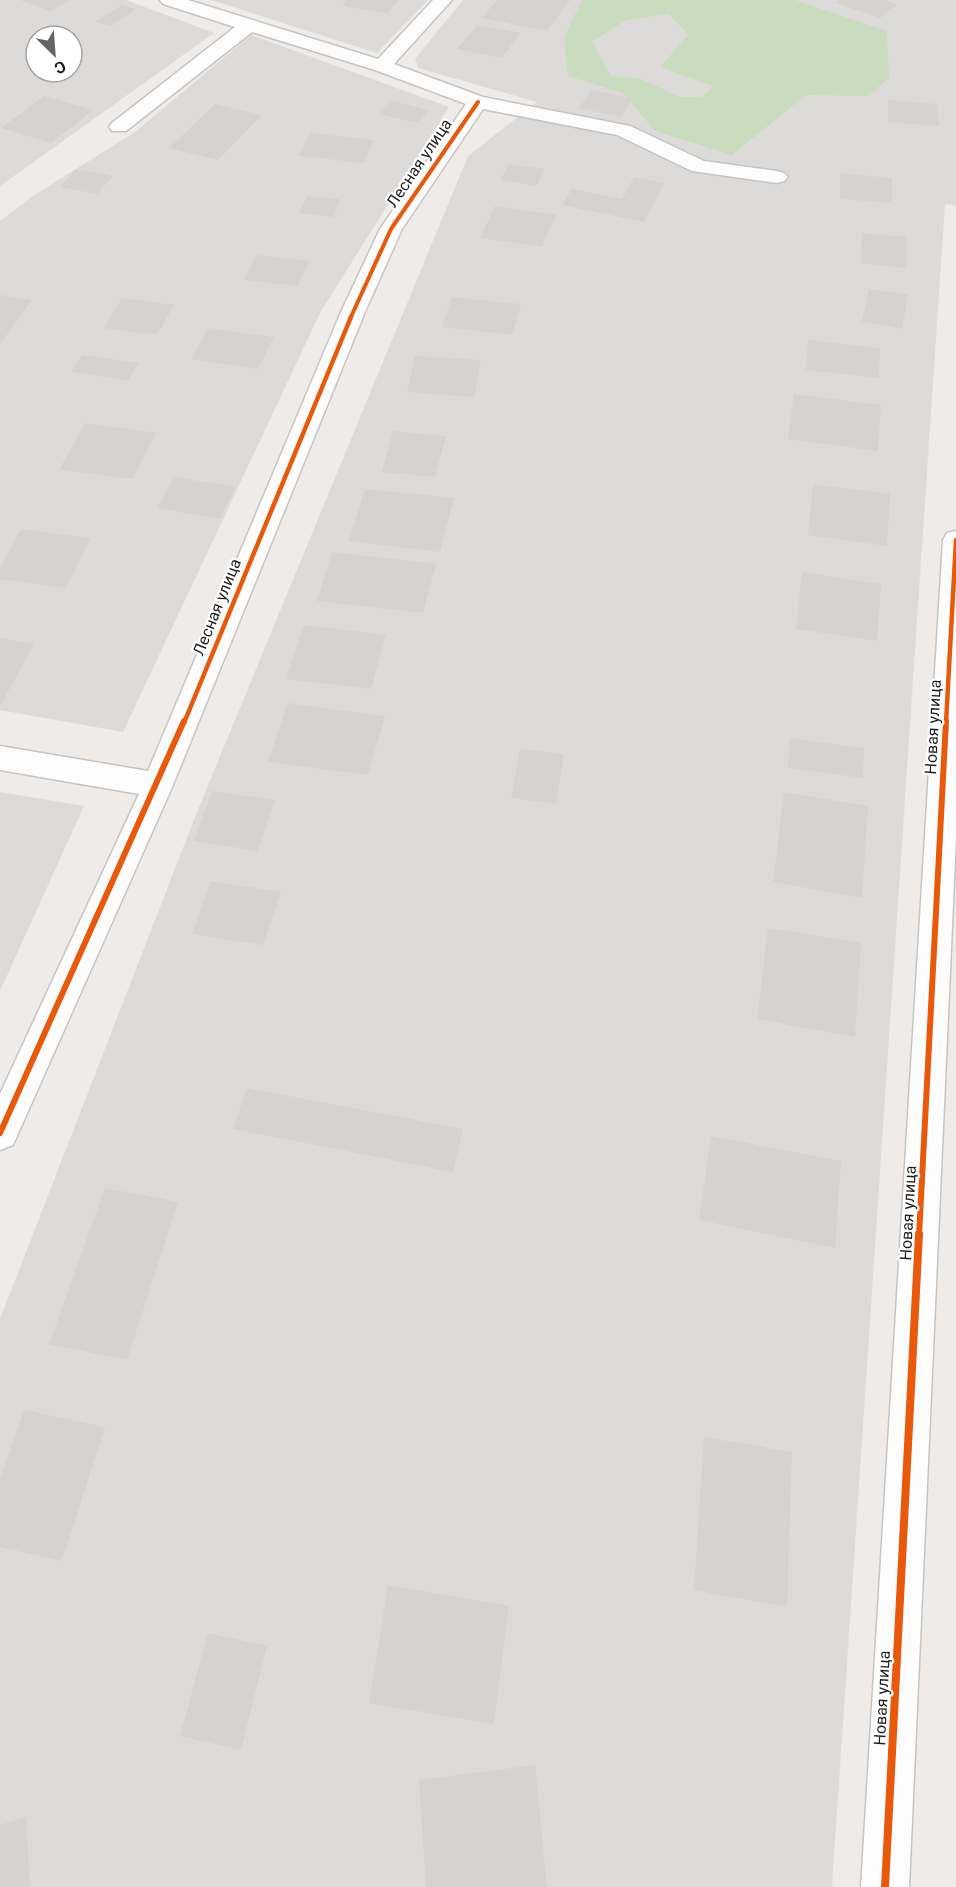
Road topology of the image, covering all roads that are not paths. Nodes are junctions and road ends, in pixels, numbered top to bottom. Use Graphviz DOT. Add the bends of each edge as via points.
graph roads {
  1 [pos="169,0"];
  2 [pos="443,0"];
  3 [pos="249,25"];
  4 [pos="382,66"];
  5 [pos="478,102"];
  6 [pos="119,127"];
  7 [pos="777,177"];
  8 [pos="956,540"];
  9 [pos="0,758"];
  10 [pos="158,785"];
  11 [pos="0,1133"];
  12 [pos="885,1887"];
  1 -- 3 [label="street"];
  2 -- 4 [label="street"];
  3 -- 4 [label="street"];
  3 -- 6 [label="street"];
  4 -- 5 [label="street"];
  5 -- 7 [label="street" via="623,130 699,167"];
  5 -- 10 [label="street, Лесная улица" via="391,229"];
  8 -- 12 [label="street, Новая улица"];
  9 -- 10 [label="street"];
  10 -- 11 [label="street, Лесная улица"];
}
